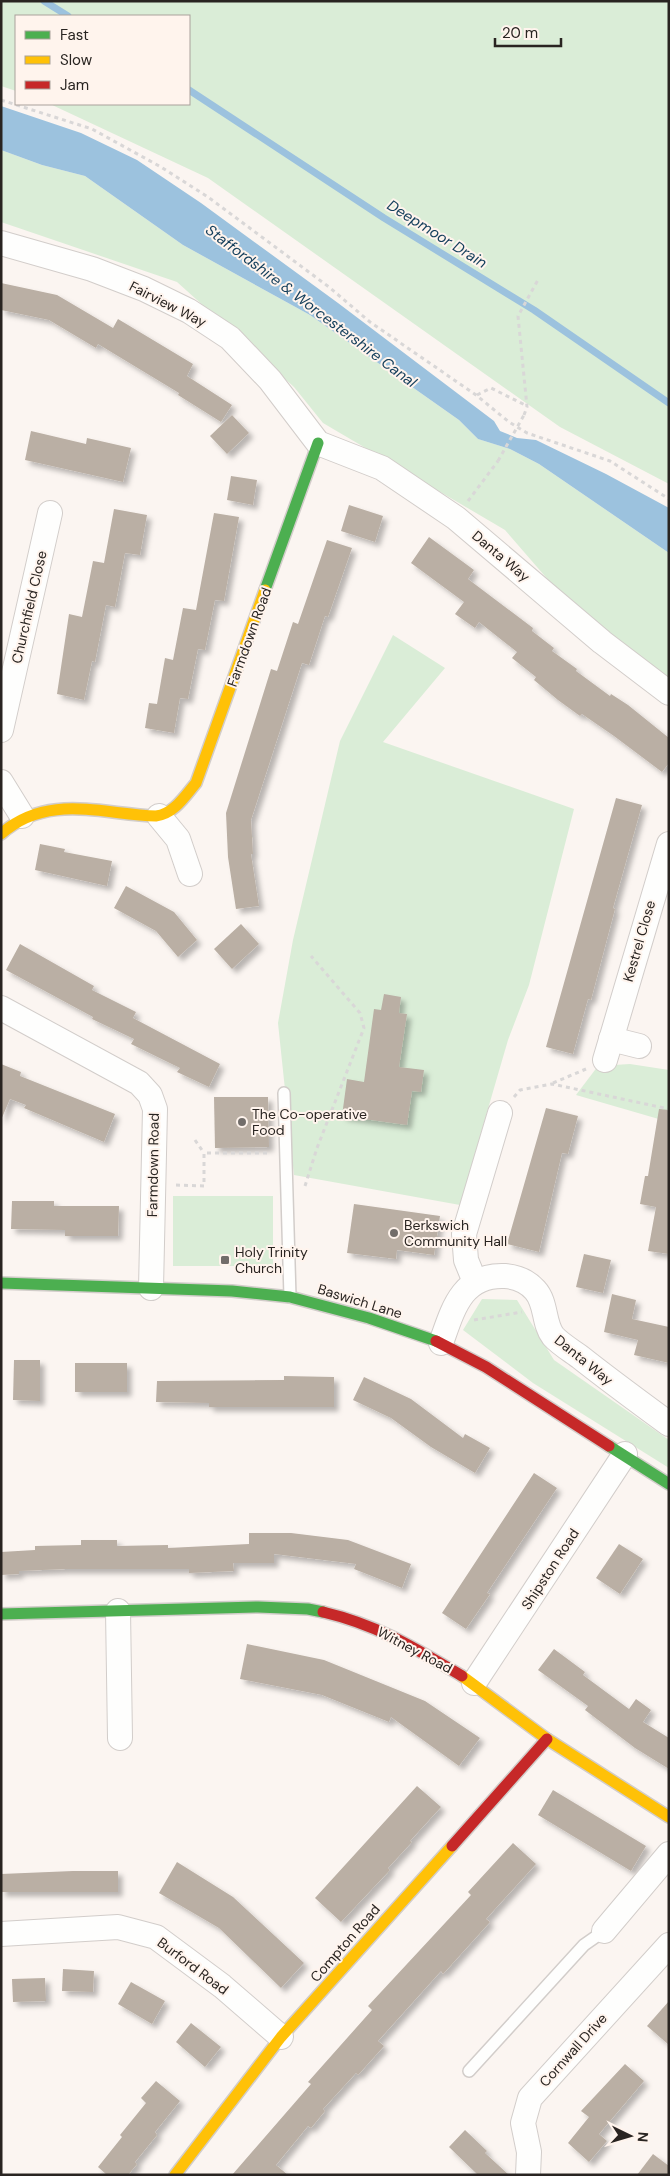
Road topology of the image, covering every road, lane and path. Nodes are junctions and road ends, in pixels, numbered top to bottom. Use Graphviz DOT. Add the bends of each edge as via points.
graph roads {
  1 [pos="1,100"];
  2 [pos="15,104"];
  3 [pos="17,105"];
  4 [pos="1,243"];
  5 [pos="539,278"];
  6 [pos="476,395"];
  7 [pos="527,407"];
  8 [pos="318,443"];
  9 [pos="669,499"];
  10 [pos="50,513"];
  11 [pos="456,518"];
  12 [pos="669,693"];
  13 [pos="1,730"];
  14 [pos="1,782"];
  15 [pos="22,816"];
  16 [pos="159,816"];
  17 [pos="1,834"];
  18 [pos="669,844"];
  19 [pos="190,874"];
  20 [pos="311,956"];
  21 [pos="1,1008"];
  22 [pos="640,1046"];
  23 [pos="608,1049"];
  24 [pos="552,1084"];
  25 [pos="284,1092"];
  26 [pos="669,1108"];
  27 [pos="500,1113"];
  28 [pos="195,1140"];
  29 [pos="286,1152"];
  30 [pos="204,1153"];
  31 [pos="153,1185"];
  32 [pos="303,1193"];
  33 [pos="475,1282"];
  34 [pos="1,1283"];
  35 [pos="151,1288"];
  36 [pos="290,1297"];
  37 [pos="544,1307"];
  38 [pos="444,1334"];
  39 [pos="669,1424"];
  40 [pos="625,1454"];
  41 [pos="669,1484"];
  42 [pos="118,1611"];
  43 [pos="1,1614"];
  44 [pos="474,1683"];
  45 [pos="120,1738"];
  46 [pos="547,1739"];
  47 [pos="669,1817"];
  48 [pos="669,1854"];
  49 [pos="604,1931"];
  50 [pos="1,1934"];
  51 [pos="668,1946"];
  52 [pos="281,2037"];
  53 [pos="469,2071"];
  54 [pos="175,2175"];
  55 [pos="528,2175"];
  1 -- 2 [label="path"];
  3 -- 6 [label="path" via="92,129 161,167 329,287 370,322"];
  4 -- 8 [label="street, Fairview Way" via="92,269 189,311 230,338 270,380"];
  5 -- 7 [label="path" via="518,316"];
  6 -- 7 [label="path" via="491,388"];
  6 -- 9 [label="path" via="528,433 610,461"];
  7 -- 11 [label="path, bridge" via="498,461"];
  8 -- 11 [label="street, Danta Way" via="382,468"];
  8 -- 16 [label="street, Farmdown Road" via="196,784 180,804"];
  10 -- 13 [label="street, Churchfield Close"];
  11 -- 12 [label="street, Danta Way" via="602,642"];
  14 -- 15 [label="street"];
  15 -- 16 [label="street" via="45,808"];
  15 -- 17 [label="street"];
  16 -- 19 [label="street" via="178,839"];
  18 -- 23 [label="street, Kestrel Close"];
  20 -- 32 [label="path" via="360,1013 364,1028"];
  21 -- 31 [label="street, Farmdown Road" via="139,1083 150,1095 155,1109"];
  22 -- 23 [label="street"];
  23 -- 24 [label="path"];
  24 -- 26 [label="path"];
  24 -- 27 [label="path" via="520,1090"];
  25 -- 29 [label="lane"];
  27 -- 33 [label="street" via="464,1234 466,1260"];
  28 -- 30 [label="path"];
  29 -- 30 [label="path"];
  29 -- 36 [label="lane"];
  30 -- 31 [label="path" via="204,1186"];
  31 -- 35 [label="street, Farmdown Road"];
  33 -- 37 [label="street, Danta Way" via="495,1276 526,1281 537,1292"];
  33 -- 38 [label="street" via="454,1307"];
  34 -- 35 [label="street, Baswich Lane"];
  35 -- 36 [label="street, Baswich Lane"];
  36 -- 38 [label="street, Baswich Lane"];
  37 -- 38 [label="path"];
  37 -- 39 [label="street, Danta Way" via="553,1336"];
  38 -- 40 [label="street, Baswich Lane" via="486,1367"];
  40 -- 41 [label="street, Baswich Lane"];
  40 -- 44 [label="street, Shipston Road"];
  42 -- 43 [label="street, Witney Road"];
  42 -- 44 [label="street, Witney Road" via="258,1607 308,1609 352,1619 392,1635"];
  42 -- 45 [label="street"];
  44 -- 46 [label="street, Witney Road"];
  46 -- 47 [label="street, Witney Road"];
  46 -- 52 [label="street, Compton Road"];
  48 -- 49 [label="street"];
  49 -- 53 [label="lane" via="584,1945"];
  50 -- 52 [label="street, Burford Road" via="118,1927 156,1937 222,1986"];
  51 -- 55 [label="street, Cornwall Drive" via="530,2098 523,2123 529,2152"];
  52 -- 54 [label="street, Compton Road"];
}
